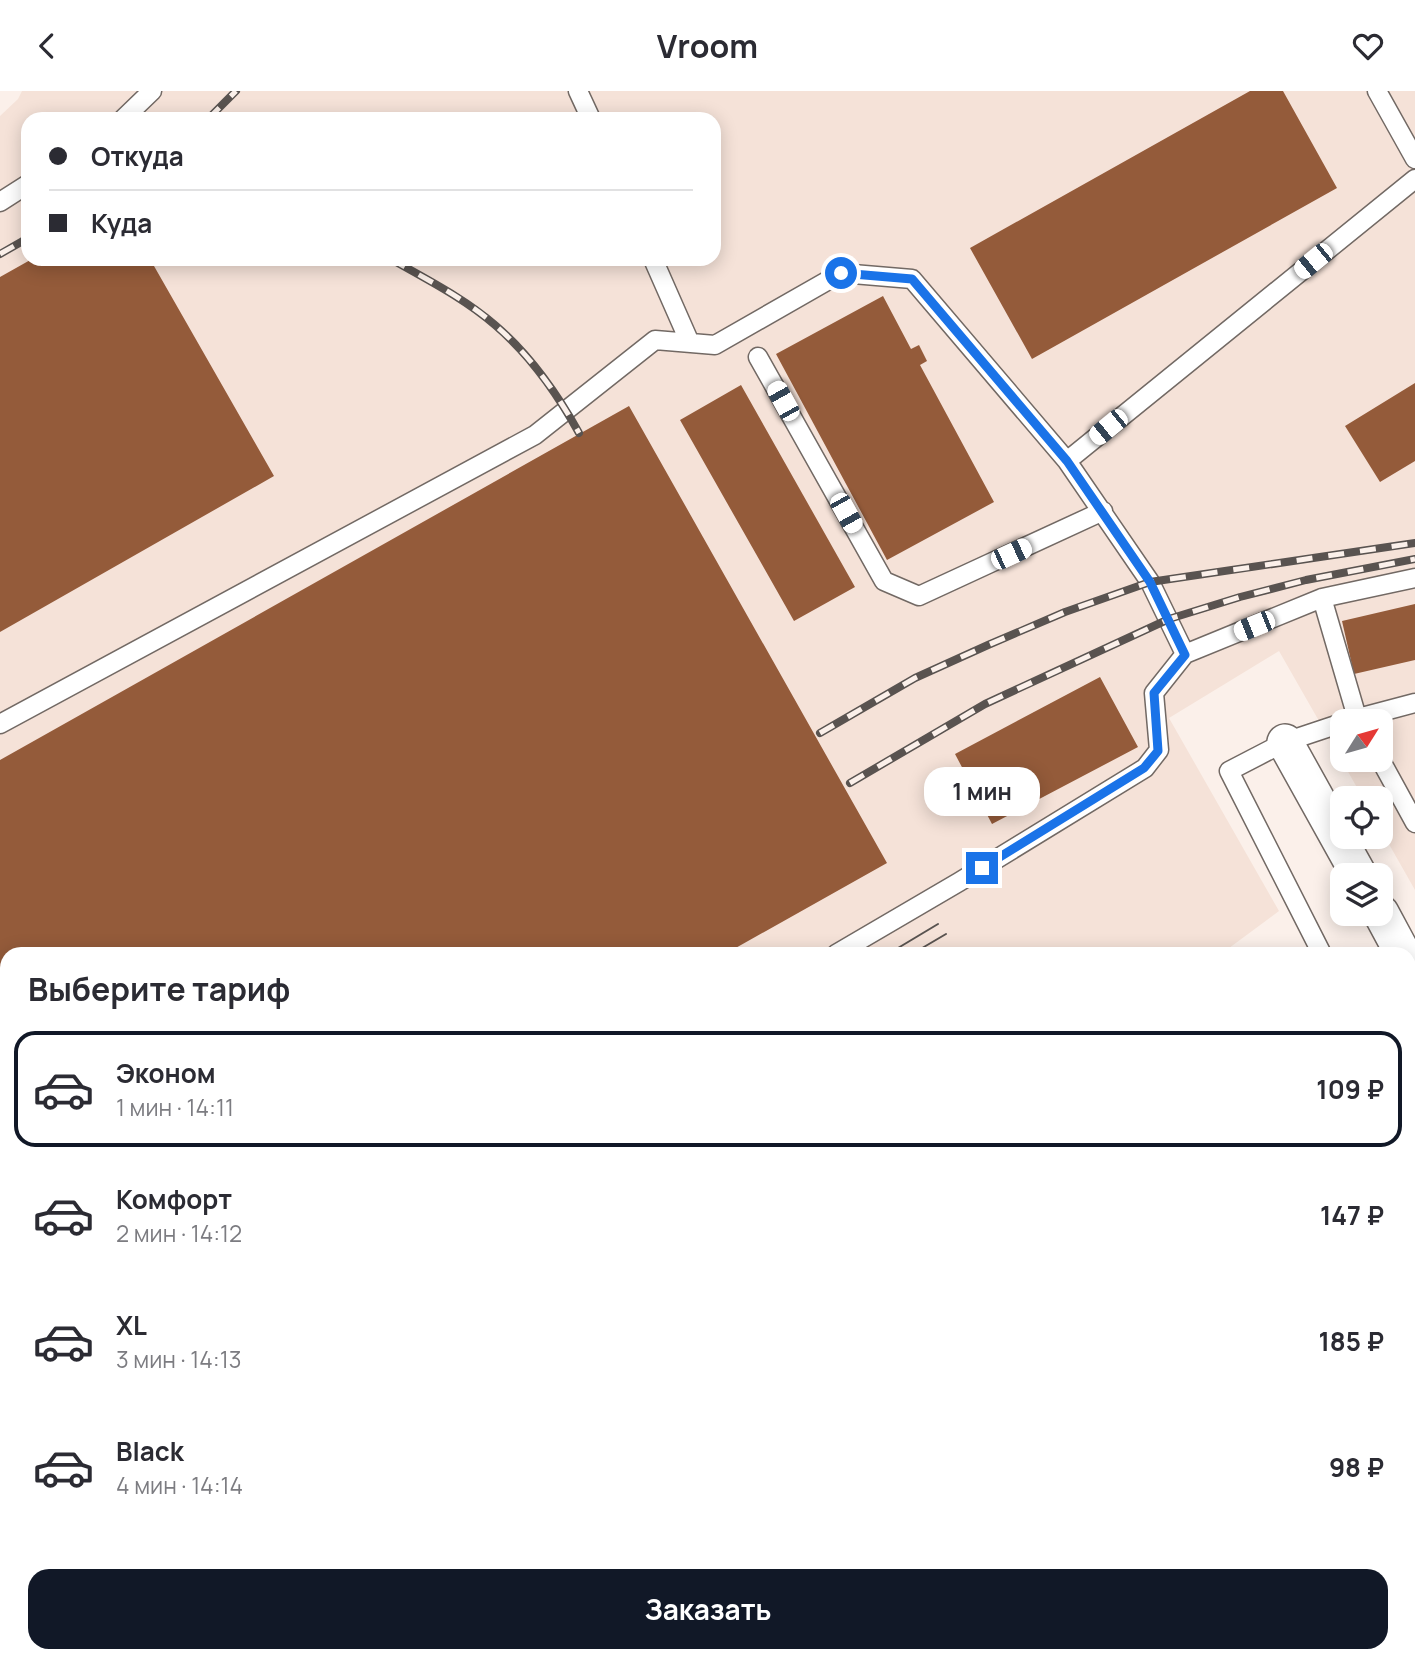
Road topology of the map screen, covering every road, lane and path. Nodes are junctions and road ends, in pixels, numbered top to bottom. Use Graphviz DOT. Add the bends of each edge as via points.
graph roads {
  1 [pos="152,91"];
  2 [pos="578,91"];
  3 [pos="1377,91"];
  4 [pos="130,112"];
  5 [pos="587,112"];
  6 [pos="1415,159"];
  7 [pos="1415,179"];
  8 [pos="21,188"];
  9 [pos="0,202"];
  10 [pos="656,266"];
  11 [pos="690,342"];
  12 [pos="758,356"];
  13 [pos="1067,461"];
  14 [pos="1103,511"];
  15 [pos="1415,578"];
  16 [pos="1322,598"];
  17 [pos="1185,655"];
  18 [pos="1415,703"];
  19 [pos="1348,709"];
  20 [pos="1393,709"];
  21 [pos="0,724"];
  22 [pos="1330,728"];
  23 [pos="1285,742"];
  24 [pos="1387,772"];
  25 [pos="1415,823"];
  26 [pos="1352,863"];
  27 [pos="1388,926"];
  28 [pos="848,947"];
  29 [pos="1318,947"];
  30 [pos="1400,947"];
  1 -- 4 [label="lane"];
  2 -- 5 [label="lane"];
  3 -- 6 [label="lane"];
  7 -- 13 [label="lane"];
  8 -- 9 [label="lane"];
  10 -- 11 [label="lane"];
  11 -- 13 [label="lane" via="715,345 841,273 912,279"];
  11 -- 21 [label="lane" via="655,340 535,435"];
  12 -- 14 [label="lane" via="884,581 919,596"];
  13 -- 14 [label="lane"];
  14 -- 17 [label="lane" via="1150,582"];
  15 -- 16 [label="lane"];
  16 -- 17 [label="lane"];
  16 -- 19 [label="lane"];
  17 -- 28 [label="lane" via="1154,693 1158,751 1144,768"];
  18 -- 20 [label="lane"];
  22 -- 23 [label="lane"];
  23 -- 26 [label="street"];
  23 -- 29 [label="lane" via="1229,771"];
  24 -- 25 [label="lane"];
  27 -- 30 [label="street"];
}
